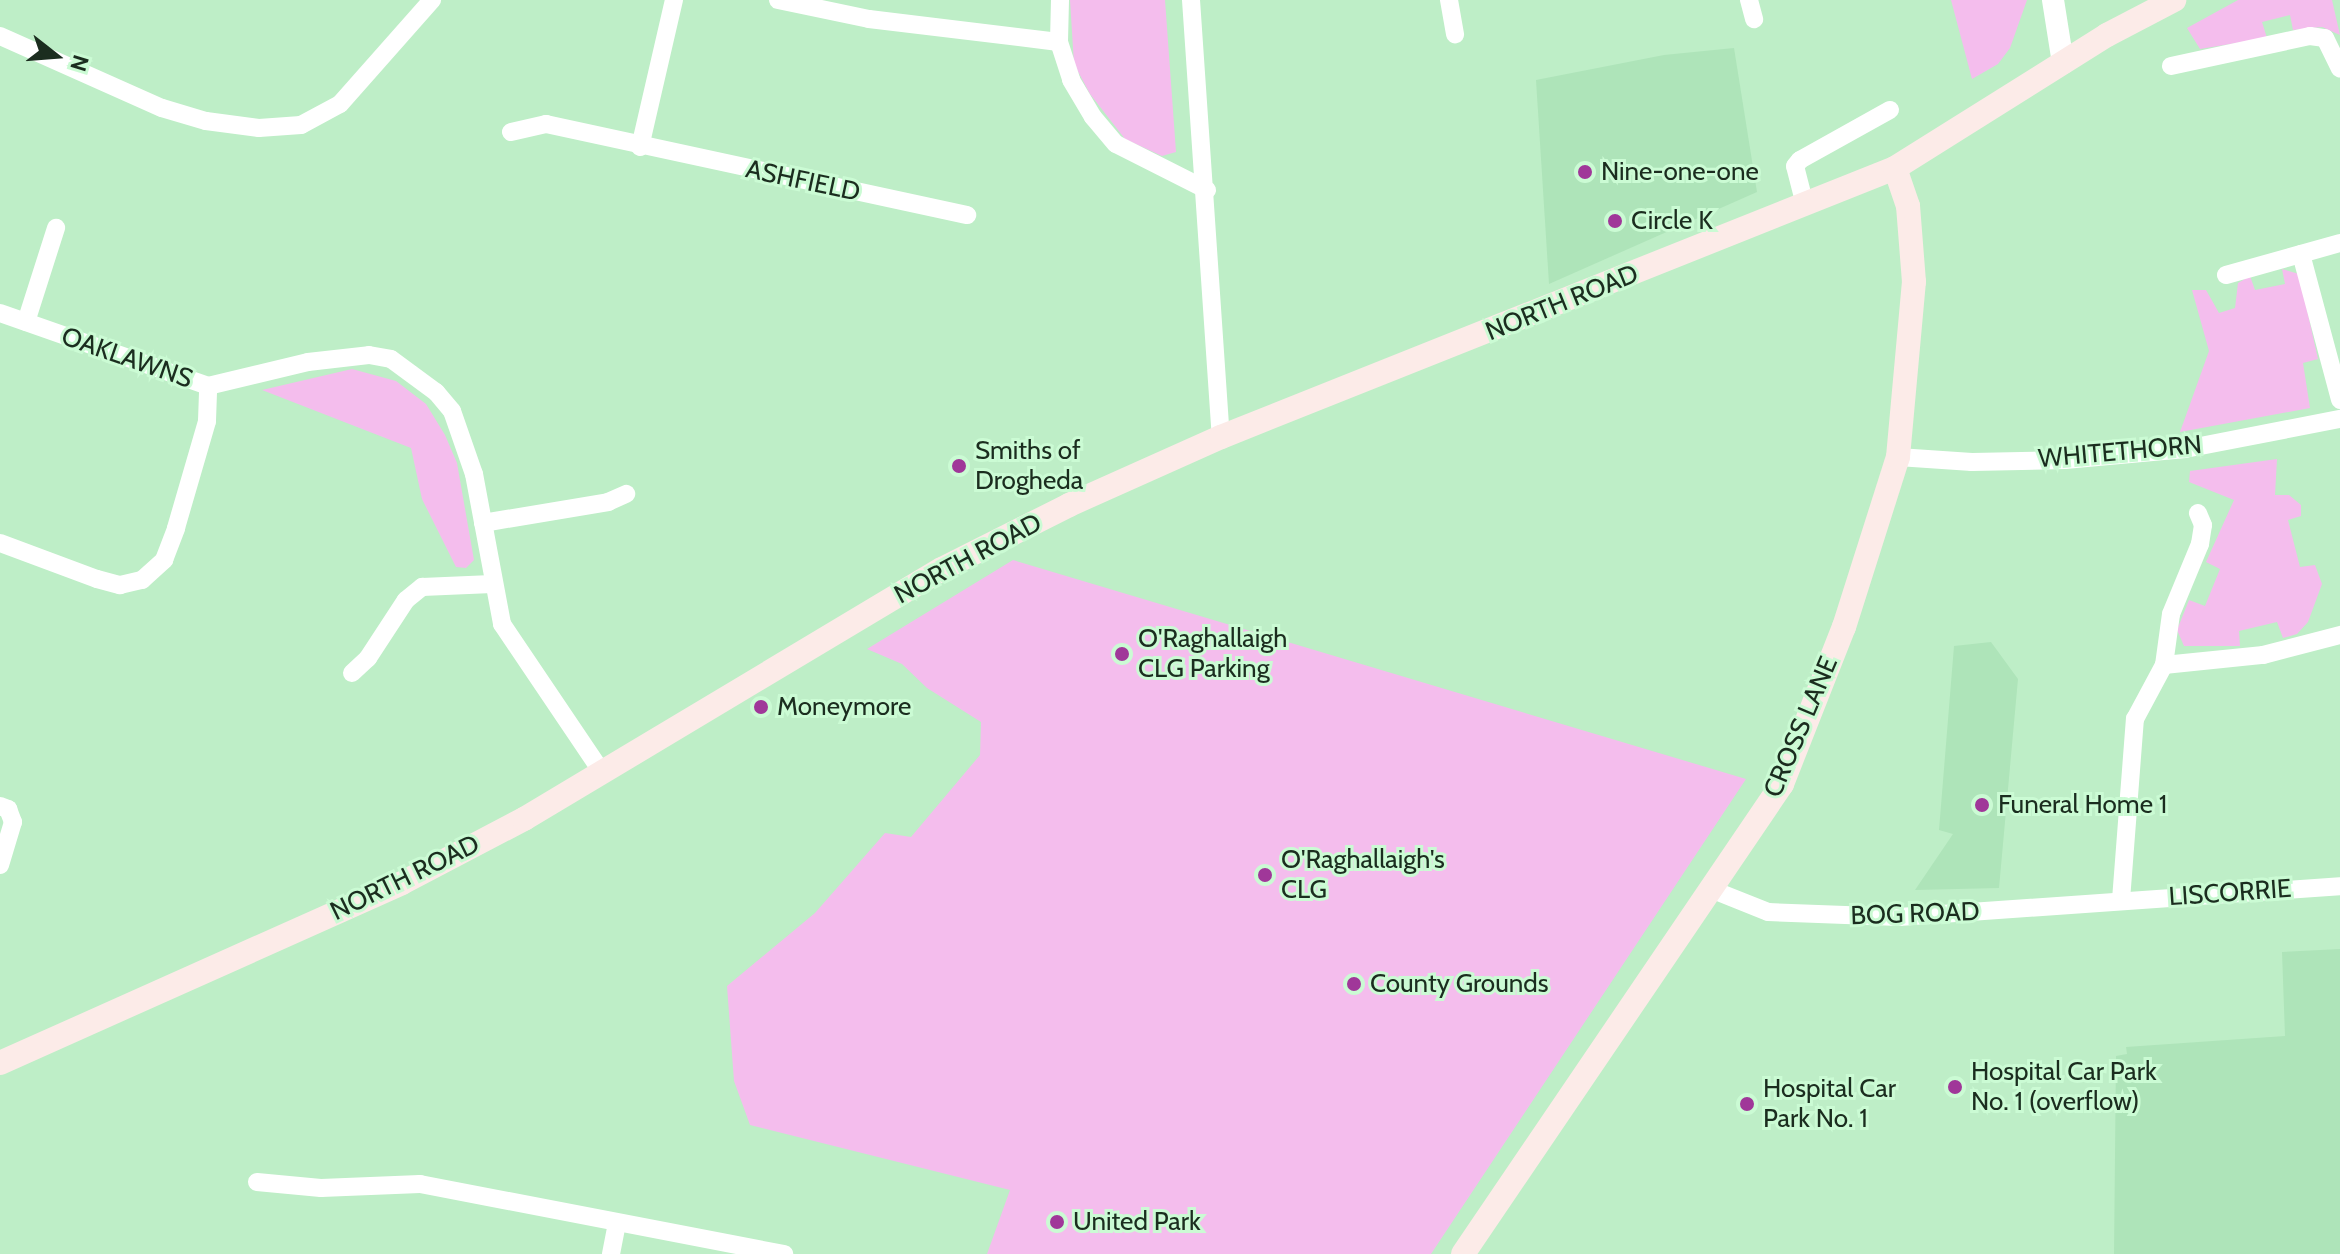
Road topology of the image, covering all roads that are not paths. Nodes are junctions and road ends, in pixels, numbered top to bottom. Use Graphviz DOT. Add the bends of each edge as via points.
graph roads {
  1 [pos="432,0"];
  2 [pos="674,0"];
  3 [pos="778,0"];
  4 [pos="1060,0"];
  5 [pos="1191,0"];
  6 [pos="1449,0"];
  7 [pos="1749,0"];
  8 [pos="2053,0"];
  9 [pos="2174,0"];
  10 [pos="1754,19"];
  11 [pos="1455,34"];
  12 [pos="0,36"];
  13 [pos="1059,42"];
  14 [pos="2063,63"];
  15 [pos="2171,66"];
  16 [pos="2340,69"];
  17 [pos="1890,110"];
  18 [pos="511,132"];
  19 [pos="640,147"];
  20 [pos="1895,168"];
  21 [pos="1207,190"];
  22 [pos="1805,205"];
  23 [pos="967,215"];
  24 [pos="56,228"];
  25 [pos="2340,243"];
  26 [pos="2301,254"];
  27 [pos="2226,275"];
  28 [pos="0,313"];
  29 [pos="26,322"];
  30 [pos="208,386"];
  31 [pos="2340,400"];
  32 [pos="2340,419"];
  33 [pos="1221,437"];
  34 [pos="1898,457"];
  35 [pos="626,494"];
  36 [pos="2198,513"];
  37 [pos="483,523"];
  38 [pos="0,543"];
  39 [pos="492,584"];
  40 [pos="2340,635"];
  41 [pos="2164,665"];
  42 [pos="352,673"];
  43 [pos="602,772"];
  44 [pos="0,806"];
  45 [pos="0,865"];
  46 [pos="2340,886"];
  47 [pos="1713,890"];
  48 [pos="2121,900"];
  49 [pos="0,1063"];
  50 [pos="257,1182"];
  51 [pos="617,1224"];
  52 [pos="611,1254"];
  53 [pos="784,1254"];
  54 [pos="1463,1254"];
  1 -- 12 [label="street" via="340,104 301,125 259,128 162,108"];
  2 -- 19 [label="street"];
  3 -- 13 [label="street" via="869,19"];
  4 -- 13 [label="street"];
  5 -- 21 [label="street"];
  6 -- 11 [label="street"];
  7 -- 10 [label="street"];
  8 -- 14 [label="street"];
  9 -- 14 [label="main road, NORTH ROAD"];
  13 -- 21 [label="street" via="1071,80 1116,144"];
  14 -- 20 [label="main road, NORTH ROAD"];
  15 -- 16 [label="street" via="2310,36 2325,38"];
  17 -- 22 [label="street" via="1800,160 1795,166"];
  18 -- 19 [label="street, ASHFIELD" via="546,124"];
  19 -- 23 [label="street, ASHFIELD"];
  20 -- 22 [label="main road, NORTH ROAD"];
  20 -- 34 [label="main road, CROSS LANE" via="1908,206 1914,282"];
  21 -- 33 [label="street"];
  22 -- 33 [label="main road, NORTH ROAD"];
  24 -- 29 [label="street, OAKLAWNS"];
  25 -- 26 [label="street"];
  26 -- 27 [label="street"];
  26 -- 31 [label="street"];
  28 -- 29 [label="street"];
  29 -- 30 [label="street, OAKLAWNS"];
  30 -- 37 [label="street" via="330,358 391,359 414,373 452,411 474,474"];
  30 -- 38 [label="street, OAKLAWNS" via="207,421 176,528 164,560 142,580 120,585"];
  32 -- 34 [label="street, WHITETHORN" via="2185,449 2065,460"];
  33 -- 43 [label="main road, NORTH ROAD" via="942,569"];
  34 -- 47 [label="main road, CROSS LANE" via="1844,627 1782,784"];
  35 -- 37 [label="street" via="608,502"];
  36 -- 41 [label="street" via="2203,525 2200,544 2171,614"];
  37 -- 39 [label="street"];
  39 -- 42 [label="street" via="422,587 406,600"];
  39 -- 43 [label="street" via="502,624"];
  40 -- 41 [label="street" via="2263,655"];
  41 -- 48 [label="street" via="2135,719"];
  43 -- 49 [label="main road, NORTH ROAD" via="402,883"];
  44 -- 45 [label="street" via="8,809 13,822"];
  46 -- 48 [label="street, LISCORRIE"];
  47 -- 48 [label="street, BOG ROAD" via="1768,912 1815,917 1953,915"];
  47 -- 54 [label="main road, CROSS LANE"];
  50 -- 51 [label="street" via="321,1188 420,1184"];
  51 -- 52 [label="street"];
  51 -- 53 [label="street"];
}
